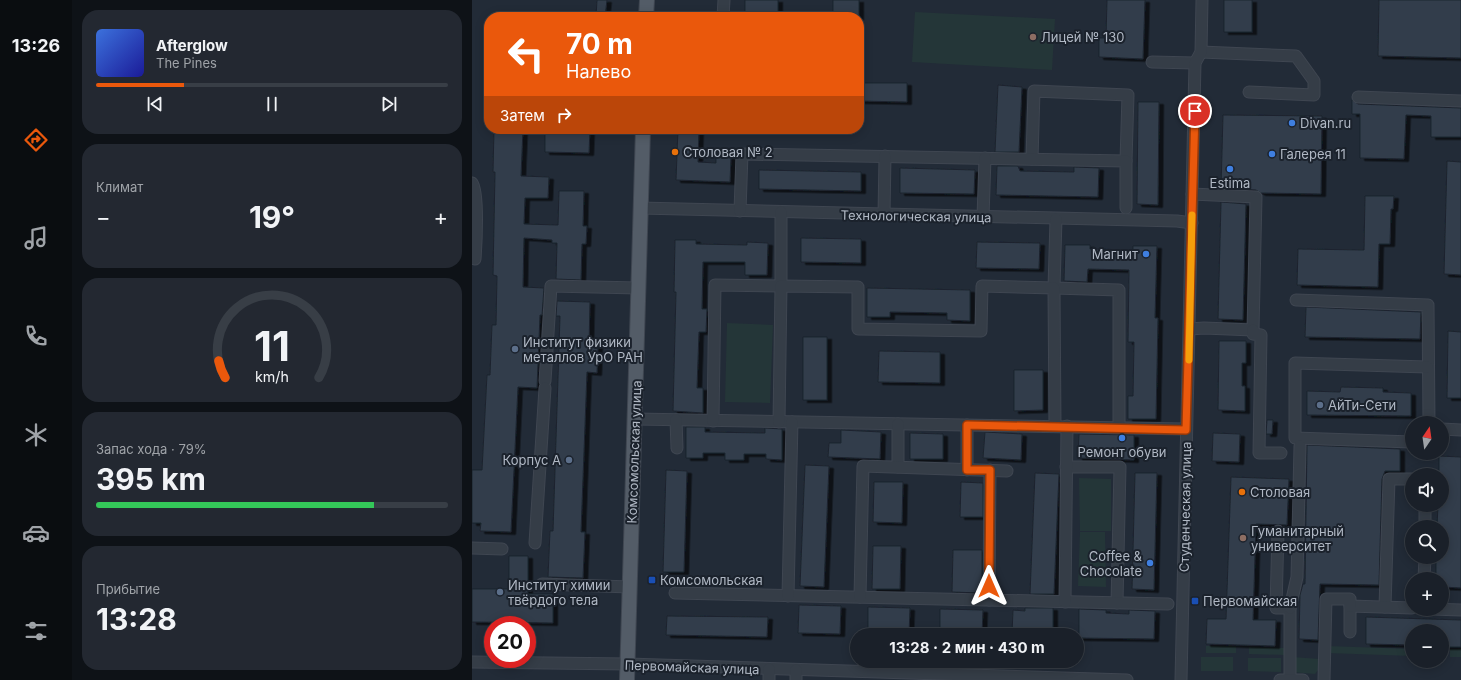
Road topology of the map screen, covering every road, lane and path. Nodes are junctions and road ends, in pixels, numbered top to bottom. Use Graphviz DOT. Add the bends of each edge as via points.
graph roads {
  1 [pos="647,0"];
  2 [pos="724,0"];
  3 [pos="1202,0"];
  4 [pos="646,12"];
  5 [pos="723,12"];
  6 [pos="1201,52"];
  7 [pos="1152,62"];
  8 [pos="1195,63"];
  9 [pos="1249,92"];
  10 [pos="1358,97"];
  11 [pos="1461,100"];
  12 [pos="643,134"];
  13 [pos="885,156"];
  14 [pos="985,158"];
  15 [pos="1032,159"];
  16 [pos="1126,161"];
  17 [pos="472,183"];
  18 [pos="1192,194"];
  19 [pos="640,208"];
  20 [pos="1126,208"];
  21 [pos="740,212"];
  22 [pos="781,212"];
  23 [pos="884,215"];
  24 [pos="983,217"];
  25 [pos="1056,219"];
  26 [pos="1192,223"];
  27 [pos="475,260"];
  28 [pos="781,286"];
  29 [pos="638,288"];
  30 [pos="1054,288"];
  31 [pos="1296,300"];
  32 [pos="1190,329"];
  33 [pos="1253,330"];
  34 [pos="1427,367"];
  35 [pos="1429,416"];
  36 [pos="635,419"];
  37 [pos="676,420"];
  38 [pos="713,421"];
  39 [pos="779,422"];
  40 [pos="792,422"];
  41 [pos="898,424"];
  42 [pos="967,425"];
  43 [pos="1054,426"];
  44 [pos="1067,426"];
  45 [pos="1119,427"];
  46 [pos="1449,429"];
  47 [pos="1186,430"];
  48 [pos="1461,430"];
  49 [pos="1405,442"];
  50 [pos="1300,446"];
  51 [pos="677,448"];
  52 [pos="1281,452"];
  53 [pos="1066,466"];
  54 [pos="898,467"];
  55 [pos="967,470"];
  56 [pos="990,470"];
  57 [pos="1007,471"];
  58 [pos="1405,479"];
  59 [pos="1278,531"];
  60 [pos="535,542"];
  61 [pos="472,548"];
  62 [pos="502,549"];
  63 [pos="542,584"];
  64 [pos="630,587"];
  65 [pos="675,593"];
  66 [pos="788,596"];
  67 [pos="860,598"];
  68 [pos="989,600"];
  69 [pos="1065,602"];
  70 [pos="1117,603"];
  71 [pos="1168,604"];
  72 [pos="1350,606"];
  73 [pos="1385,607"];
  74 [pos="1290,608"];
  75 [pos="1405,608"];
  76 [pos="1449,610"];
  77 [pos="1461,610"];
  78 [pos="1350,632"];
  79 [pos="472,662"];
  80 [pos="628,664"];
  81 [pos="769,674"];
  82 [pos="796,675"];
  83 [pos="907,676"];
  84 [pos="627,680"];
  85 [pos="1127,680"];
  86 [pos="1181,680"];
  87 [pos="1280,680"];
  88 [pos="1290,680"];
  89 [pos="1303,680"];
  90 [pos="1324,680"];
  1 -- 4 [label="main road"];
  2 -- 5 [label="street"];
  3 -- 6 [label="street, Студенческая улица"];
  6 -- 8 [label="street, Студенческая улица"];
  6 -- 9 [label="street" via="1296,56 1314,81 1314,95"];
  7 -- 8 [label="street"];
  8 -- 18 [label="street, Студенческая улица"];
  10 -- 11 [label="street"];
  12 -- 19 [label="main road, Комсомольская улица"];
  13 -- 14 [label="street"];
  13 -- 21 [label="street" via="742,154"];
  13 -- 23 [label="street"];
  14 -- 15 [label="street"];
  14 -- 24 [label="street"];
  15 -- 16 [label="street"];
  15 -- 16 [label="street" via="1034,91 1128,94"];
  16 -- 20 [label="street"];
  17 -- 27 [label="street" via="476,204"];
  18 -- 26 [label="street, Студенческая улица"];
  18 -- 33 [label="street" via="1256,197"];
  19 -- 21 [label="street, Технологическая улица"];
  19 -- 29 [label="main road, Комсомольская улица"];
  21 -- 22 [label="street, Технологическая улица"];
  22 -- 23 [label="street, Технологическая улица"];
  22 -- 28 [label="street"];
  23 -- 24 [label="street, Технологическая улица"];
  24 -- 25 [label="street, Технологическая улица"];
  25 -- 26 [label="street, Технологическая улица"];
  25 -- 30 [label="street"];
  26 -- 32 [label="street, Студенческая улица"];
  28 -- 30 [label="street" via="858,288 858,328 981,331 982,286"];
  28 -- 38 [label="street" via="715,285"];
  28 -- 39 [label="street"];
  29 -- 36 [label="main road, Комсомольская улица"];
  29 -- 60 [label="street" via="551,286"];
  30 -- 43 [label="street"];
  30 -- 45 [label="street" via="1119,290"];
  31 -- 34 [label="street" via="1428,305"];
  32 -- 33 [label="street"];
  32 -- 47 [label="street, Студенческая улица"];
  33 -- 52 [label="street" via="1253,334 1261,334 1259,453"];
  34 -- 35 [label="street"];
  34 -- 49 [label="street" via="1295,363 1295,438"];
  36 -- 37 [label="street"];
  36 -- 64 [label="main road, Комсомольская улица"];
  37 -- 38 [label="street"];
  37 -- 51 [label="street"];
  38 -- 39 [label="street"];
  39 -- 40 [label="street"];
  40 -- 41 [label="street"];
  40 -- 66 [label="street"];
  41 -- 42 [label="street"];
  41 -- 54 [label="street"];
  42 -- 43 [label="street"];
  42 -- 55 [label="street"];
  43 -- 44 [label="street"];
  44 -- 45 [label="street"];
  44 -- 53 [label="street"];
  45 -- 47 [label="street"];
  46 -- 48 [label="street"];
  47 -- 86 [label="street, Студенческая улица"];
  50 -- 74 [label="street" via="1297,577"];
  53 -- 69 [label="street"];
  53 -- 70 [label="street" via="1120,467"];
  54 -- 55 [label="street"];
  54 -- 67 [label="street" via="863,466"];
  55 -- 56 [label="street"];
  56 -- 57 [label="street"];
  56 -- 68 [label="street"];
  58 -- 73 [label="street" via="1389,479"];
  59 -- 74 [label="street" via="1276,608"];
  61 -- 62 [label="street"];
  63 -- 64 [label="street"];
  64 -- 80 [label="main road, Комсомольская улица"];
  65 -- 66 [label="street"];
  66 -- 67 [label="street"];
  67 -- 68 [label="street"];
  68 -- 69 [label="street"];
  69 -- 70 [label="street"];
  70 -- 71 [label="street"];
  72 -- 73 [label="street"];
  72 -- 78 [label="street"];
  72 -- 90 [label="street" via="1350,599 1326,599"];
  73 -- 75 [label="street"];
  74 -- 88 [label="street"];
  76 -- 77 [label="street"];
  79 -- 80 [label="street, Первомайская улица"];
  80 -- 81 [label="street, Первомайская улица"];
  80 -- 84 [label="main road, Комсомольская улица"];
  81 -- 82 [label="street, Первомайская улица"];
  82 -- 83 [label="street, Первомайская улица"];
  83 -- 85 [label="street, Первомайская улица"];
  87 -- 88 [label="street"];
  88 -- 89 [label="street"];
}
